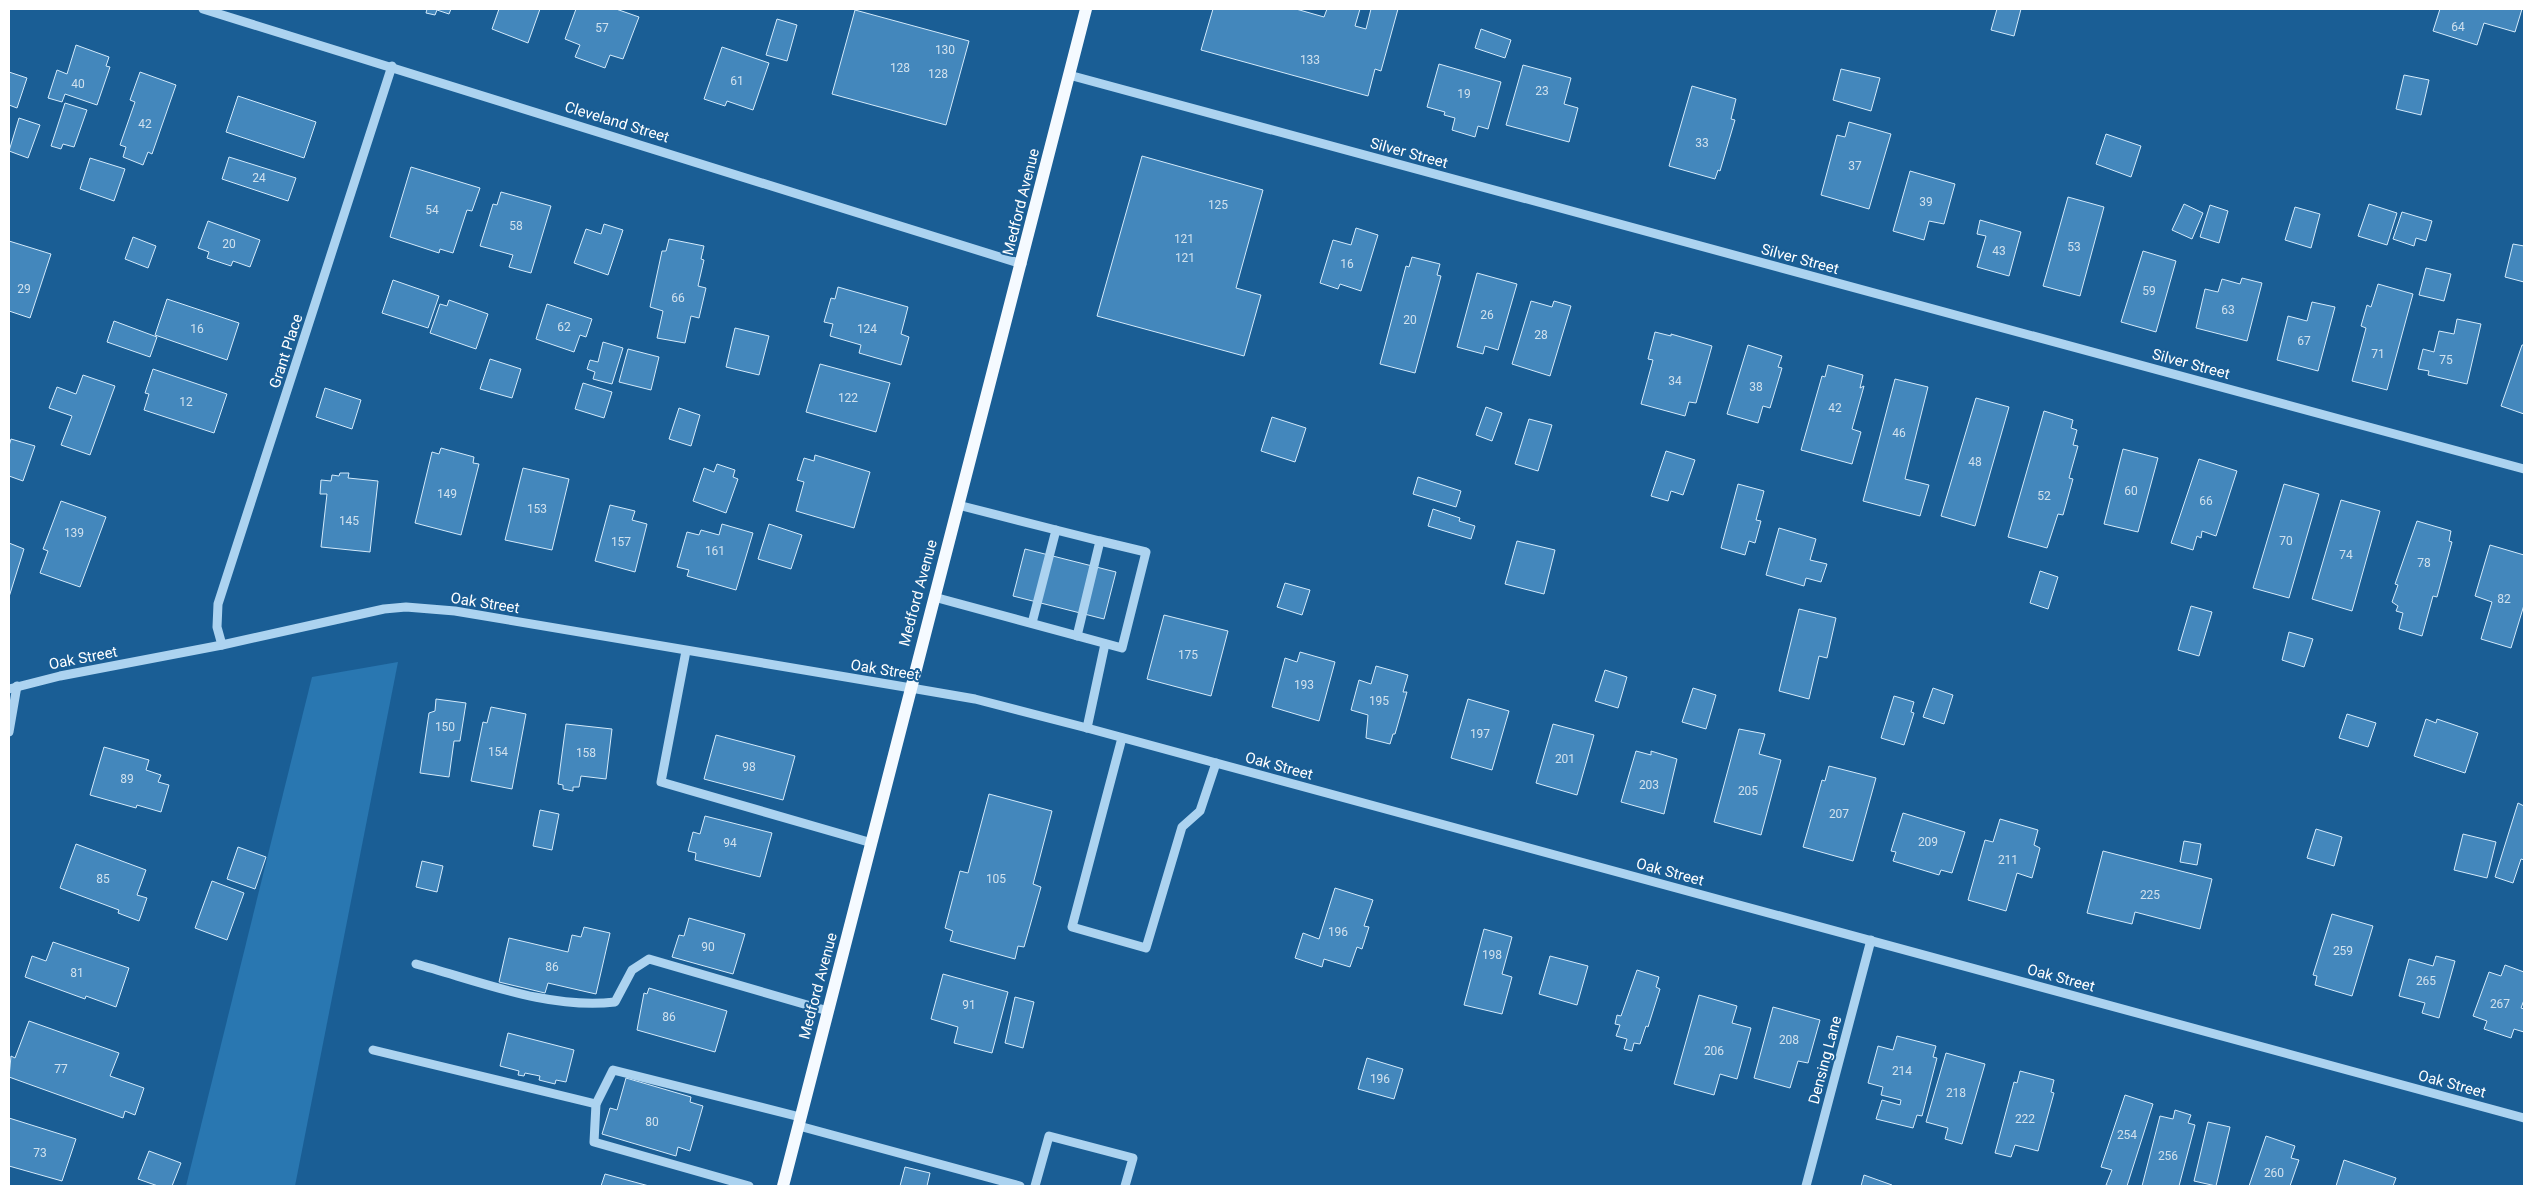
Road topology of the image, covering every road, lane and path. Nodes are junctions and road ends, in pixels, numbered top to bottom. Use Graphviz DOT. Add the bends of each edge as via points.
graph roads {
  1 [pos="203,9"];
  2 [pos="1086,9"];
  3 [pos="392,66"];
  4 [pos="1069,75"];
  5 [pos="1022,264"];
  6 [pos="2524,469"];
  7 [pos="958,505"];
  8 [pos="1056,530"];
  9 [pos="1100,541"];
  10 [pos="934,597"];
  11 [pos="1032,623"];
  12 [pos="1077,636"];
  13 [pos="1105,644"];
  14 [pos="222,645"];
  15 [pos="686,652"];
  16 [pos="13,688"];
  17 [pos="911,688"];
  18 [pos="1087,728"];
  19 [pos="9,732"];
  20 [pos="1122,738"];
  21 [pos="1216,763"];
  22 [pos="872,843"];
  23 [pos="1871,940"];
  24 [pos="416,964"];
  25 [pos="828,1011"];
  26 [pos="373,1050"];
  27 [pos="596,1104"];
  28 [pos="2524,1118"];
  29 [pos="800,1121"];
  30 [pos="749,1186"];
  31 [pos="783,1186"];
  32 [pos="1020,1186"];
  33 [pos="1035,1186"];
  34 [pos="1125,1186"];
  35 [pos="1806,1186"];
  1 -- 3 [label="street, Cleveland Street"];
  2 -- 4 [label="main road, Medford Avenue"];
  3 -- 5 [label="street, Cleveland Street"];
  3 -- 14 [label="street, Grant Place" via="218,604 217,627"];
  4 -- 5 [label="main road, Medford Avenue"];
  4 -- 6 [label="street, Silver Street"];
  5 -- 7 [label="main road, Medford Avenue"];
  7 -- 8 [label="street"];
  7 -- 10 [label="main road, Medford Avenue"];
  8 -- 9 [label="street"];
  8 -- 11 [label="street"];
  9 -- 12 [label="street"];
  9 -- 13 [label="street" via="1146,552 1122,648"];
  10 -- 11 [label="street"];
  10 -- 17 [label="main road, Medford Avenue"];
  11 -- 12 [label="street"];
  12 -- 13 [label="street"];
  13 -- 18 [label="street"];
  14 -- 15 [label="street, Oak Street" via="406,607 455,611"];
  14 -- 16 [label="street, Oak Street"];
  15 -- 17 [label="street, Oak Street"];
  15 -- 22 [label="street" via="661,782"];
  16 -- 19 [label="street"];
  17 -- 18 [label="street, Oak Street" via="975,699"];
  17 -- 22 [label="main road, Medford Avenue"];
  18 -- 20 [label="street, Oak Street"];
  20 -- 21 [label="street, Oak Street"];
  20 -- 21 [label="street" via="1072,927 1146,948 1182,828 1200,811"];
  21 -- 23 [label="street, Oak Street"];
  22 -- 25 [label="main road, Medford Avenue"];
  23 -- 28 [label="street, Oak Street"];
  23 -- 35 [label="street, Densing Lane"];
  24 -- 25 [label="street" via="547,999 591,1005 615,1002 632,970 649,959"];
  25 -- 29 [label="main road, Medford Avenue"];
  26 -- 27 [label="street"];
  27 -- 29 [label="street" via="613,1070"];
  27 -- 30 [label="street" via="594,1142"];
  29 -- 31 [label="main road, Medford Avenue"];
  29 -- 32 [label="street"];
  33 -- 34 [label="street" via="1049,1136 1133,1158"];
}
